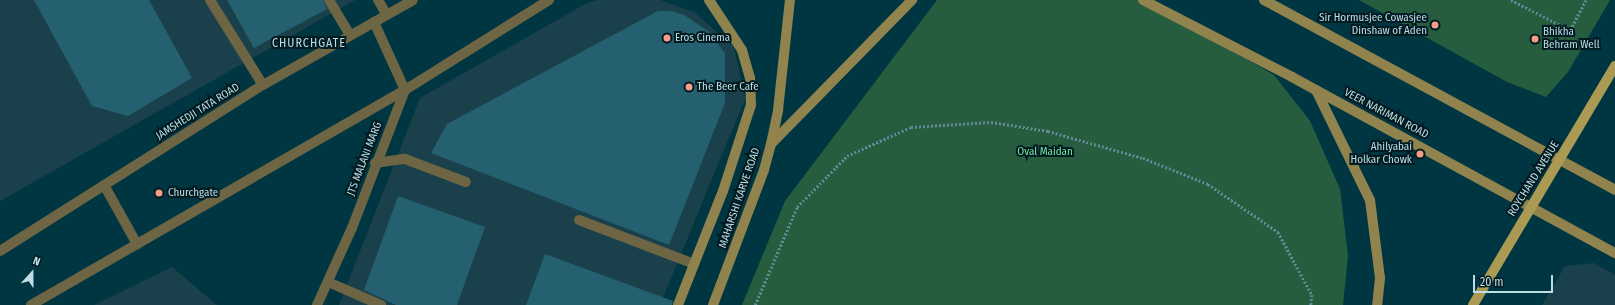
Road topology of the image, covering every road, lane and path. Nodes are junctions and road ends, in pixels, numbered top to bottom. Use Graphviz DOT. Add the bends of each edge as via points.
graph roads {
  1 [pos="210,0"];
  2 [pos="329,0"];
  3 [pos="378,0"];
  4 [pos="413,0"];
  5 [pos="549,0"];
  6 [pos="709,0"];
  7 [pos="790,0"];
  8 [pos="912,0"];
  9 [pos="1143,0"];
  10 [pos="1264,0"];
  11 [pos="1511,0"];
  12 [pos="1586,0"];
  13 [pos="387,15"];
  14 [pos="374,22"];
  15 [pos="350,36"];
  16 [pos="1615,66"];
  17 [pos="263,85"];
  18 [pos="405,90"];
  19 [pos="1316,90"];
  20 [pos="771,144"];
  21 [pos="1561,160"];
  22 [pos="375,163"];
  23 [pos="466,182"];
  24 [pos="104,185"];
  25 [pos="1615,190"];
  26 [pos="1532,206"];
  27 [pos="579,220"];
  28 [pos="137,244"];
  29 [pos="0,251"];
  30 [pos="1615,253"];
  31 [pos="694,264"];
  32 [pos="328,282"];
  33 [pos="31,305"];
  34 [pos="317,305"];
  35 [pos="381,305"];
  36 [pos="678,305"];
  37 [pos="713,305"];
  38 [pos="755,305"];
  39 [pos="1311,305"];
  40 [pos="1377,305"];
  41 [pos="1473,305"];
  1 -- 17 [label="street"];
  2 -- 15 [label="street"];
  3 -- 13 [label="street"];
  4 -- 13 [label="street, JAMSHEDJI TATA ROAD"];
  5 -- 18 [label="street"];
  6 -- 31 [label="main road, MAHARSHI KARVE ROAD" via="742,50 750,78 751,105 723,191"];
  7 -- 20 [label="main road, MAHARSHI KARVE ROAD" via="778,110"];
  8 -- 20 [label="main road"];
  9 -- 19 [label="main road, VEER NARIMAN ROAD"];
  10 -- 21 [label="main road"];
  11 -- 12 [label="path" via="1570,30"];
  13 -- 14 [label="street, JAMSHEDJI TATA ROAD"];
  14 -- 15 [label="street, JAMSHEDJI TATA ROAD"];
  14 -- 18 [label="street"];
  15 -- 17 [label="street, JAMSHEDJI TATA ROAD"];
  16 -- 21 [label="main road, ROYCHAND AVENUE"];
  17 -- 24 [label="street, JAMSHEDJI TATA ROAD"];
  18 -- 22 [label="street, JTS MALANI MARG"];
  18 -- 28 [label="street"];
  19 -- 26 [label="main road, VEER NARIMAN ROAD"];
  19 -- 40 [label="main road" via="1370,200 1380,278"];
  20 -- 37 [label="main road, MAHARSHI KARVE ROAD"];
  21 -- 25 [label="main road"];
  21 -- 26 [label="main road, ROYCHAND AVENUE"];
  22 -- 23 [label="street" via="405,159"];
  22 -- 32 [label="street, JTS MALANI MARG" via="352,228"];
  24 -- 28 [label="street"];
  24 -- 29 [label="street, JAMSHEDJI TATA ROAD"];
  26 -- 30 [label="main road, VEER NARIMAN ROAD"];
  26 -- 41 [label="main road, ROYCHAND AVENUE"];
  27 -- 31 [label="street"];
  28 -- 33 [label="street"];
  31 -- 36 [label="main road, MAHARSHI KARVE ROAD"];
  32 -- 34 [label="street, JTS MALANI MARG"];
  32 -- 35 [label="street"];
  38 -- 39 [label="path" via="797,207 847,156 912,127 991,122 1048,131 1143,158 1208,184 1278,232 1312,295"];
}
